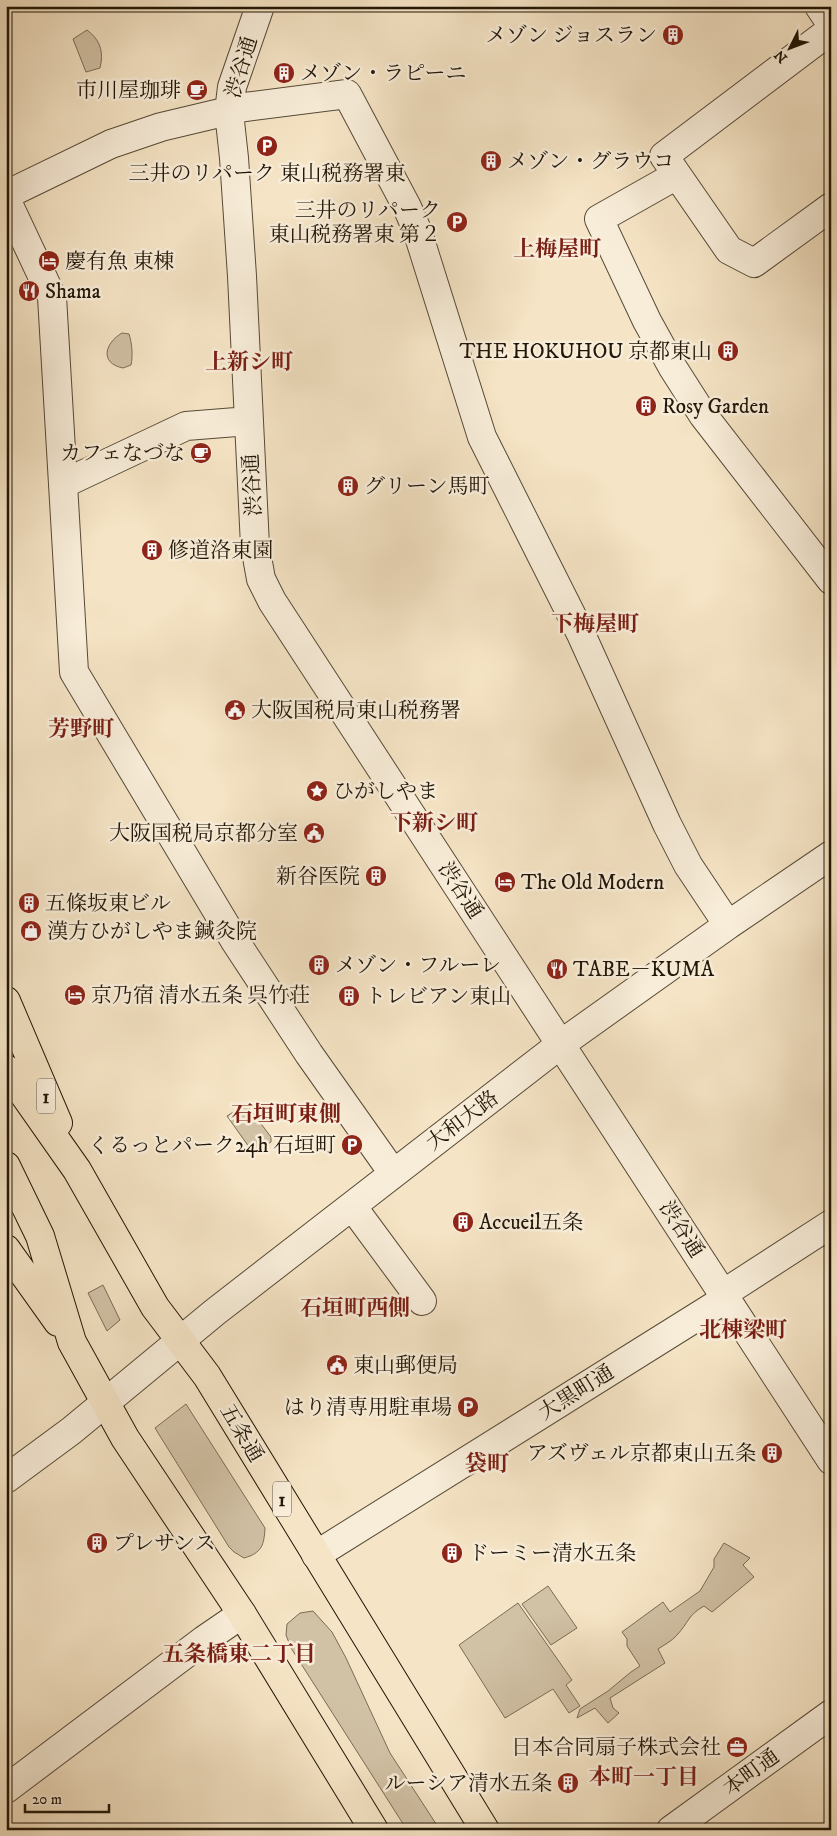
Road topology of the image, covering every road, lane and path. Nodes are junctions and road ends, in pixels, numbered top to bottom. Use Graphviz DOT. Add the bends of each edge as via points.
graph roads {
  1 [pos="260,6"];
  2 [pos="819,6"];
  3 [pos="831,24"];
  4 [pos="831,30"];
  5 [pos="229,112"];
  6 [pos="677,175"];
  7 [pos="6,195"];
  8 [pos="6,199"];
  9 [pos="831,207"];
  10 [pos="249,421"];
  11 [pos="63,484"];
  12 [pos="831,580"];
  13 [pos="831,855"];
  14 [pos="728,924"];
  15 [pos="6,1002"];
  16 [pos="561,1044"];
  17 [pos="6,1069"];
  18 [pos="6,1166"];
  19 [pos="77,1170"];
  20 [pos="393,1173"];
  21 [pos="352,1206"];
  22 [pos="831,1224"];
  23 [pos="6,1249"];
  24 [pos="727,1298"];
  25 [pos="422,1301"];
  26 [pos="180,1340"];
  27 [pos="72,1342"];
  28 [pos="106,1402"];
  29 [pos="831,1460"];
  30 [pos="6,1479"];
  31 [pos="316,1555"];
  32 [pos="242,1614"];
  33 [pos="831,1714"];
  34 [pos="6,1789"];
  35 [pos="374,1830"];
  36 [pos="485,1830"];
  37 [pos="671,1830"];
  1 -- 5 [label="street, 渋谷通" via="232,87"];
  2 -- 3 [label="street"];
  4 -- 6 [label="street" via="664,156"];
  5 -- 7 [label="street" via="161,127 111,144"];
  5 -- 10 [label="street, 渋谷通"];
  5 -- 14 [label="street" via="245,107 347,94 417,230 482,437 581,634 667,824 688,865"];
  6 -- 9 [label="street" via="729,250 754,263"];
  6 -- 12 [label="street" via="599,219 647,321 703,415"];
  8 -- 11 [label="street" via="52,297"];
  10 -- 11 [label="street" via="186,426"];
  10 -- 16 [label="street, 渋谷通" via="256,554 268,594"];
  11 -- 20 [label="street" via="74,672 234,942"];
  13 -- 14 [label="street, 大和大路"];
  14 -- 16 [label="street, 大和大路"];
  15 -- 19 [label="highway, 1"];
  16 -- 20 [label="street, 大和大路"];
  16 -- 24 [label="street, 渋谷通"];
  17 -- 19 [label="highway, 五条通 / 1"];
  18 -- 27 [label="highway" via="40,1236"];
  19 -- 26 [label="highway, 五条通 / 1" via="154,1307"];
  20 -- 21 [label="street, 大和大路"];
  21 -- 25 [label="street"];
  21 -- 26 [label="street, 大和大路"];
  22 -- 24 [label="street, 大黒町通" via="729,1290"];
  23 -- 27 [label="highway"];
  24 -- 29 [label="street, 渋谷通"];
  24 -- 31 [label="street, 大黒町通"];
  26 -- 28 [label="street, 大和大路"];
  26 -- 31 [label="highway, 五条通 / 1" via="207,1376"];
  27 -- 28 [label="highway"];
  28 -- 30 [label="street, 大和大路"];
  28 -- 32 [label="highway" via="125,1438"];
  31 -- 36 [label="highway, 五条通 / 1"];
  32 -- 34 [label="street"];
  32 -- 35 [label="highway"];
  33 -- 37 [label="street, 本町通"];
}
